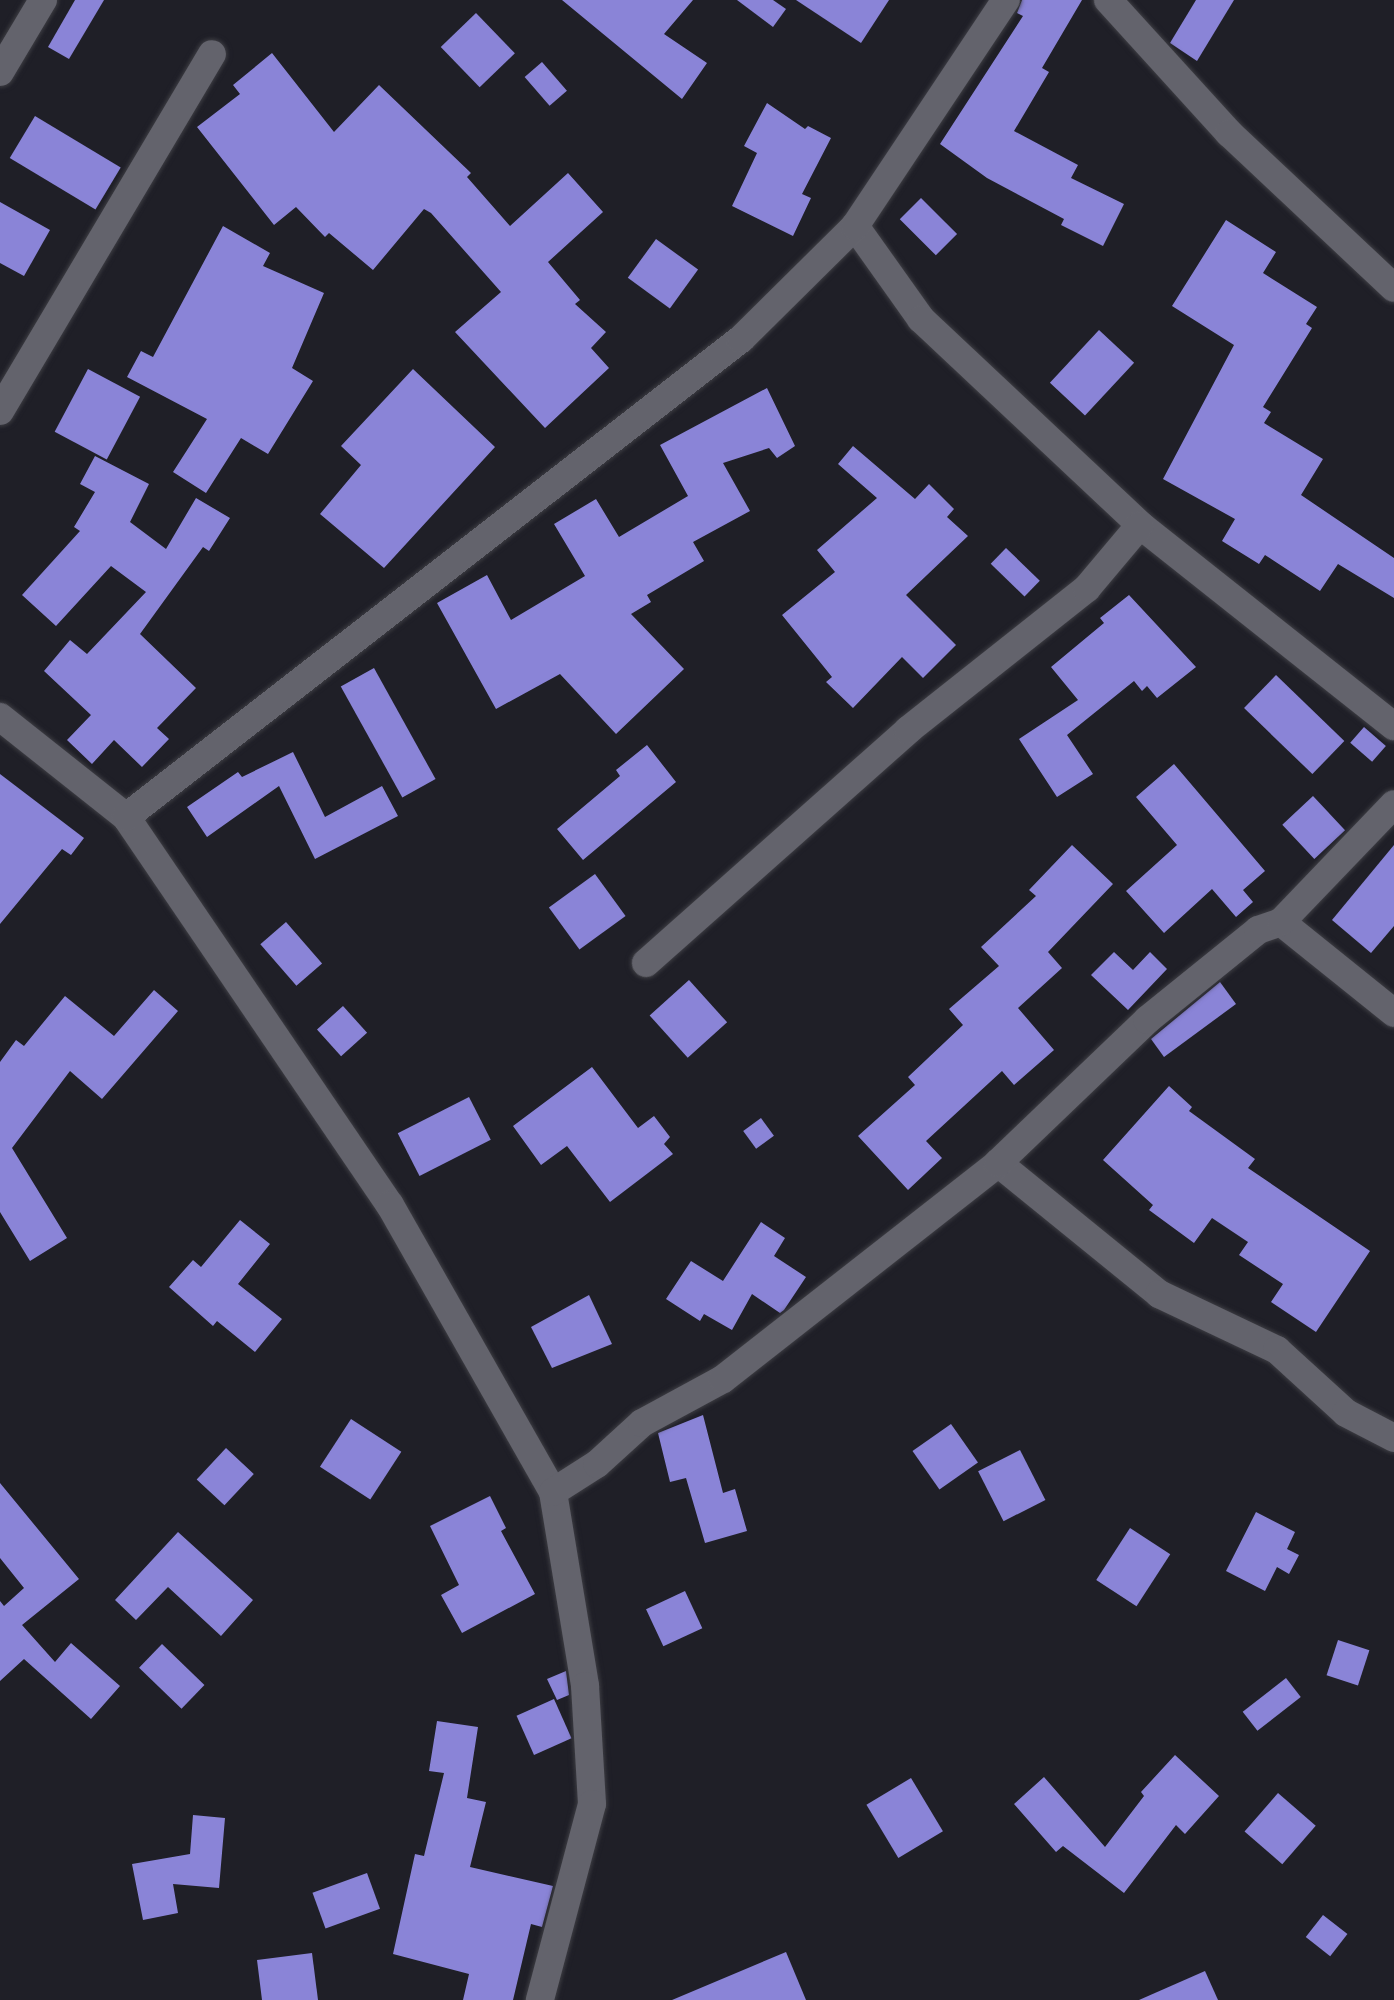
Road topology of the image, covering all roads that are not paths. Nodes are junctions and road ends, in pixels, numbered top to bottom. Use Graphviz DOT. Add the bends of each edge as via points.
graph roads {
  1 [pos="43,0"];
  2 [pos="1006,0"];
  3 [pos="1108,0"];
  4 [pos="212,54"];
  5 [pos="0,72"];
  6 [pos="855,226"];
  7 [pos="1394,288"];
  8 [pos="0,411"];
  9 [pos="1140,525"];
  10 [pos="0,717"];
  11 [pos="1394,726"];
  12 [pos="1394,804"];
  13 [pos="126,817"];
  14 [pos="1281,922"];
  15 [pos="646,962"];
  16 [pos="1394,1013"];
  17 [pos="998,1163"];
  18 [pos="1394,1438"];
  19 [pos="553,1492"];
  20 [pos="540,2000"];
  1 -- 5 [label="street"];
  2 -- 6 [label="street"];
  3 -- 7 [label="street" via="1229,133"];
  4 -- 8 [label="street"];
  6 -- 9 [label="street" via="920,319"];
  6 -- 13 [label="street" via="741,339"];
  9 -- 11 [label="street"];
  9 -- 15 [label="street" via="1087,588 908,730"];
  10 -- 13 [label="street"];
  12 -- 14 [label="street"];
  13 -- 19 [label="street" via="390,1205"];
  14 -- 16 [label="street"];
  14 -- 17 [label="street" via="1258,930 1147,1020"];
  17 -- 18 [label="street" via="1159,1294 1277,1350 1346,1413"];
  17 -- 19 [label="street" via="723,1379 642,1423 597,1464"];
  19 -- 20 [label="street" via="584,1686 592,1804"];
}
